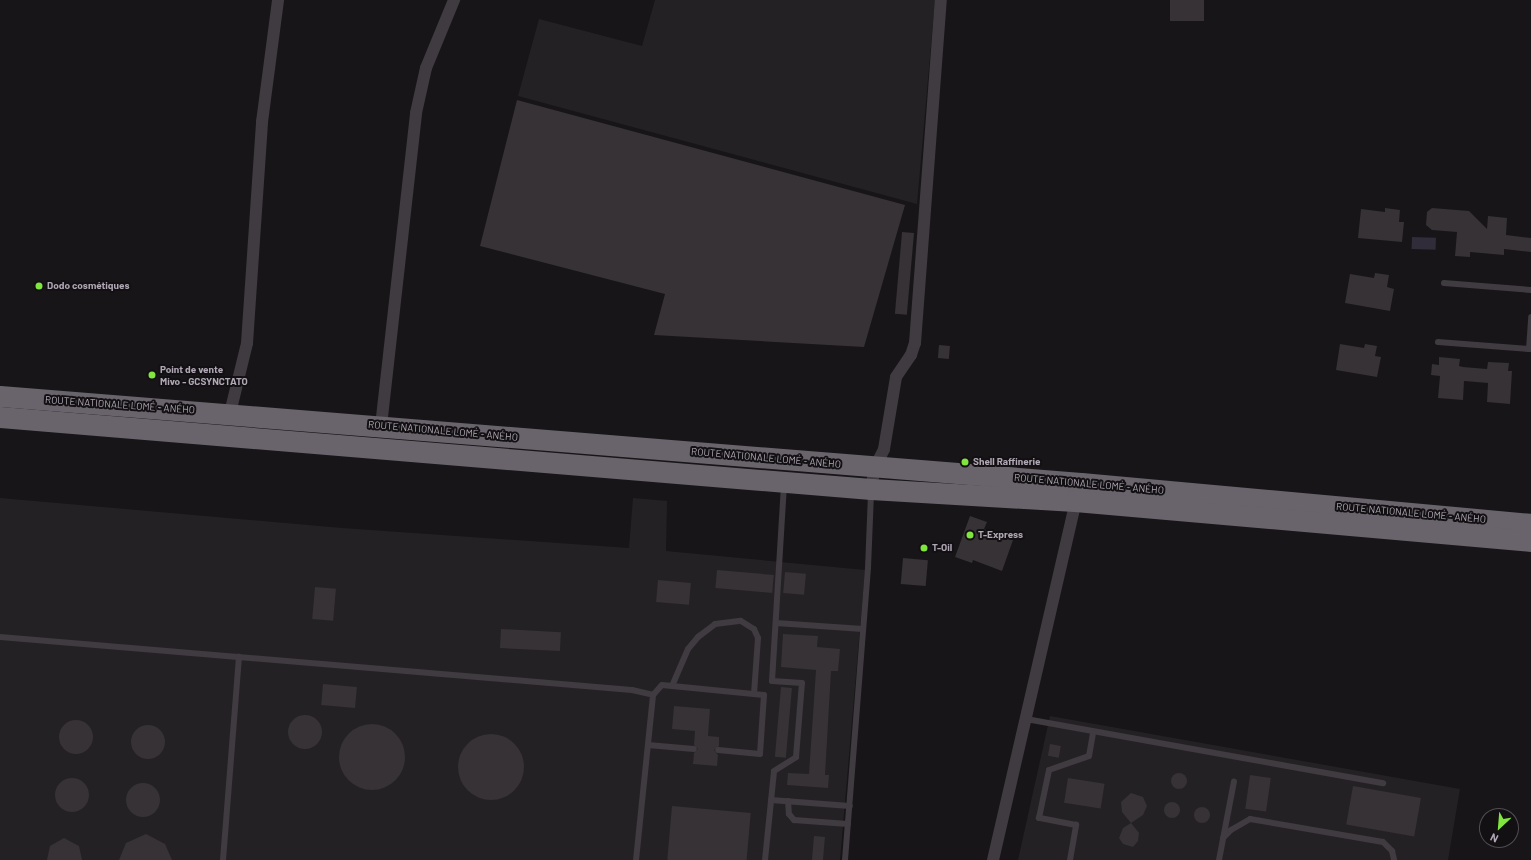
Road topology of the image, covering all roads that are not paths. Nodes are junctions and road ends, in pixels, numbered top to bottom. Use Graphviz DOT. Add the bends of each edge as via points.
graph roads {
  1 [pos="278,0"];
  2 [pos="454,0"];
  3 [pos="941,0"];
  4 [pos="1444,283"];
  5 [pos="1531,290"];
  6 [pos="1531,317"];
  7 [pos="1438,342"];
  8 [pos="0,396"];
  9 [pos="230,413"];
  10 [pos="0,417"];
  11 [pos="381,426"];
  12 [pos="875,467"];
  13 [pos="784,481"];
  14 [pos="870,489"];
  15 [pos="1078,492"];
  16 [pos="1531,524"];
  17 [pos="1531,541"];
  18 [pos="776,623"];
  19 [pos="863,629"];
  20 [pos="0,637"];
  21 [pos="239,657"];
  22 [pos="672,686"];
  23 [pos="754,694"];
  24 [pos="652,695"];
  25 [pos="1026,719"];
  26 [pos="1093,733"];
  27 [pos="648,745"];
  28 [pos="694,749"];
  29 [pos="718,750"];
  30 [pos="1234,781"];
  31 [pos="1383,783"];
  32 [pos="771,800"];
  33 [pos="788,801"];
  34 [pos="850,806"];
  35 [pos="848,824"];
  36 [pos="1223,838"];
  37 [pos="223,860"];
  38 [pos="636,860"];
  39 [pos="765,860"];
  40 [pos="845,860"];
  41 [pos="993,860"];
  42 [pos="1070,860"];
  43 [pos="1219,860"];
  44 [pos="1394,860"];
  1 -- 9 [label="street" via="262,122 247,343"];
  2 -- 11 [label="street" via="426,68 416,113"];
  3 -- 12 [label="street" via="914,344 911,355 896,377 884,449"];
  4 -- 5 [label="lane"];
  6 -- 7 [label="lane" via="1529,349"];
  8 -- 9 [label="highway, ROUTE NATIONALE LOMÉ - ANÉHO"];
  9 -- 11 [label="highway, ROUTE NATIONALE LOMÉ - ANÉHO"];
  10 -- 13 [label="highway, ROUTE NATIONALE LOMÉ - ANÉHO"];
  11 -- 12 [label="highway, ROUTE NATIONALE LOMÉ - ANÉHO"];
  12 -- 14 [label="street"];
  12 -- 15 [label="highway, ROUTE NATIONALE LOMÉ - ANÉHO"];
  13 -- 14 [label="highway, ROUTE NATIONALE LOMÉ - ANÉHO"];
  13 -- 18 [label="lane"];
  14 -- 15 [label="highway, ROUTE NATIONALE LOMÉ - ANÉHO"];
  14 -- 19 [label="lane" via="871,514"];
  15 -- 16 [label="highway, ROUTE NATIONALE LOMÉ - ANÉHO"];
  15 -- 17 [label="highway, ROUTE NATIONALE LOMÉ - ANÉHO"];
  15 -- 25 [label="street"];
  18 -- 19 [label="lane"];
  18 -- 32 [label="lane" via="772,681 802,683 796,757 774,771"];
  19 -- 34 [label="lane"];
  20 -- 21 [label="lane"];
  21 -- 24 [label="lane" via="632,690"];
  21 -- 37 [label="lane"];
  22 -- 23 [label="lane"];
  22 -- 23 [label="lane" via="688,649 698,637 715,624 741,621 754,629 758,638"];
  22 -- 24 [label="lane" via="662,685"];
  23 -- 29 [label="lane" via="764,695 760,754"];
  24 -- 27 [label="lane"];
  25 -- 26 [label="lane"];
  25 -- 41 [label="street"];
  26 -- 31 [label="lane"];
  26 -- 42 [label="lane" via="1089,756 1049,770 1039,818 1076,825"];
  27 -- 28 [label="lane"];
  27 -- 38 [label="lane"];
  30 -- 36 [label="lane"];
  32 -- 33 [label="lane"];
  32 -- 39 [label="lane"];
  33 -- 34 [label="lane"];
  33 -- 35 [label="lane" via="789,814 794,820"];
  34 -- 35 [label="lane"];
  35 -- 40 [label="lane"];
  36 -- 43 [label="lane"];
  36 -- 44 [label="lane" via="1250,819 1383,842 1392,851"];
}
